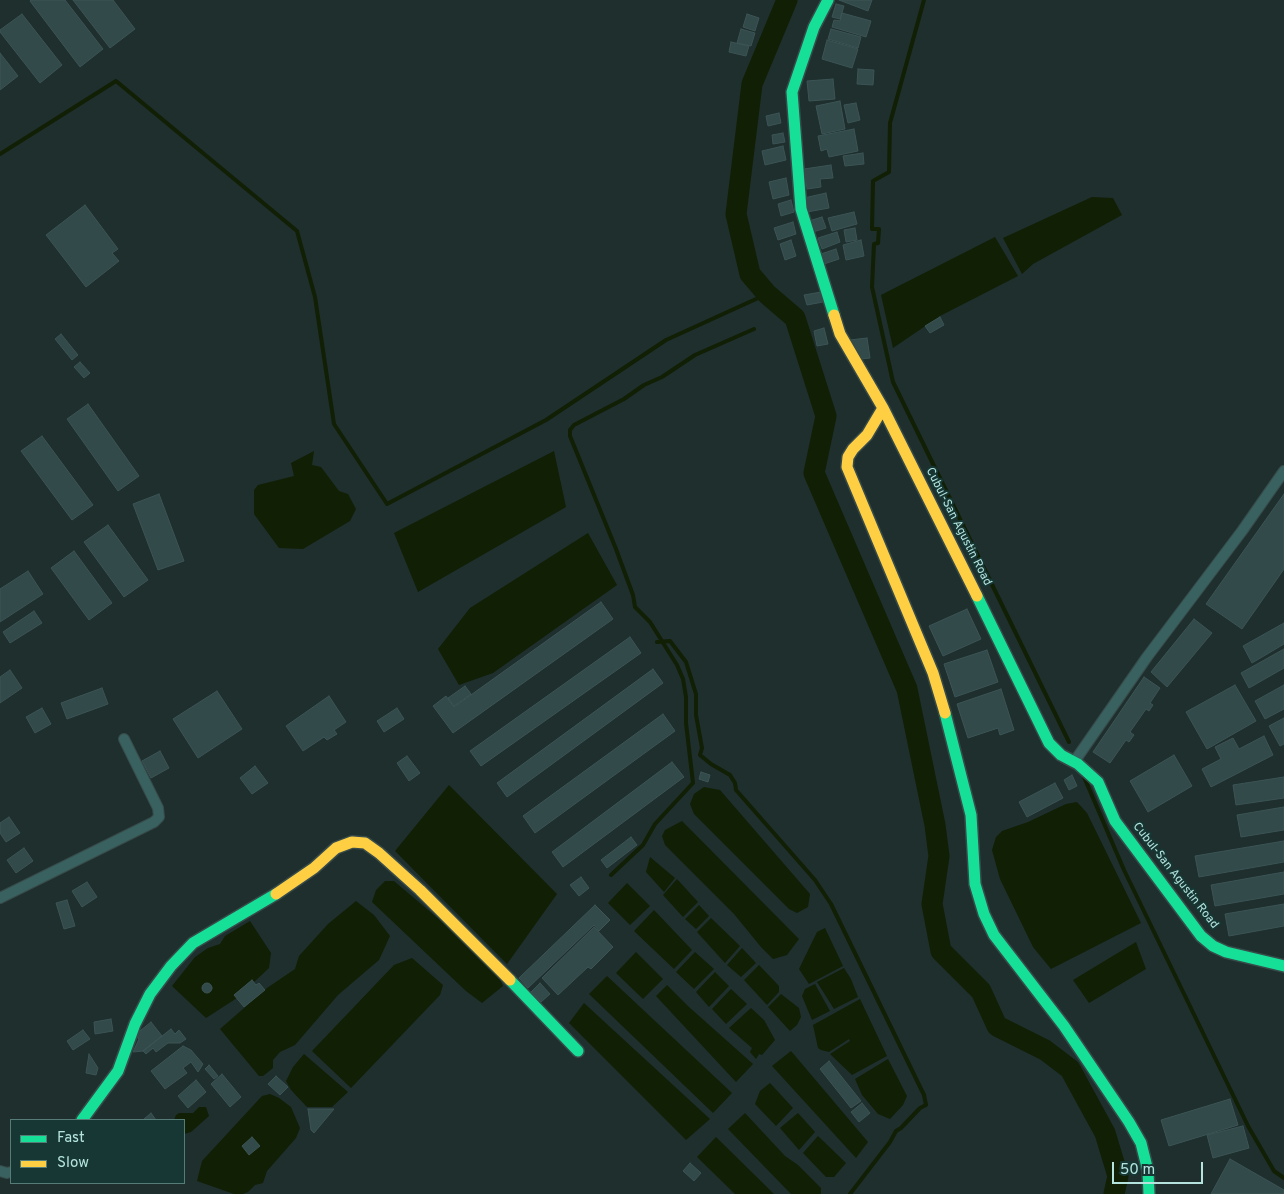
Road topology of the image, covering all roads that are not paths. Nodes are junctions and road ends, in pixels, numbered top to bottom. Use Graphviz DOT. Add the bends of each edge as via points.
graph roads {
  1 [pos="828,0"];
  2 [pos="883,408"];
  3 [pos="1284,471"];
  4 [pos="124,739"];
  5 [pos="1074,762"];
  6 [pos="0,898"];
  7 [pos="1284,966"];
  8 [pos="578,1051"];
  9 [pos="83,1119"];
  10 [pos="1148,1194"];
  1 -- 2 [label="street, Cubul-San Agustin Road" via="814,27 792,92 802,209 840,334"];
  2 -- 5 [label="street, Cubul-San Agustin Road" via="1049,743"];
  2 -- 10 [label="street" via="867,436 848,457 847,467 934,673 971,815 975,884 984,914 994,935 1064,1026 1130,1122 1141,1143 1148,1171"];
  3 -- 5 [label="street"];
  4 -- 6 [label="street" via="158,808 159,817"];
  5 -- 7 [label="street, Cubul-San Agustin Road" via="1098,782 1115,821 1201,936 1226,952"];
  8 -- 9 [label="street" via="420,890 365,843 352,842 336,848 292,884 193,943 150,994 118,1071"];
}
